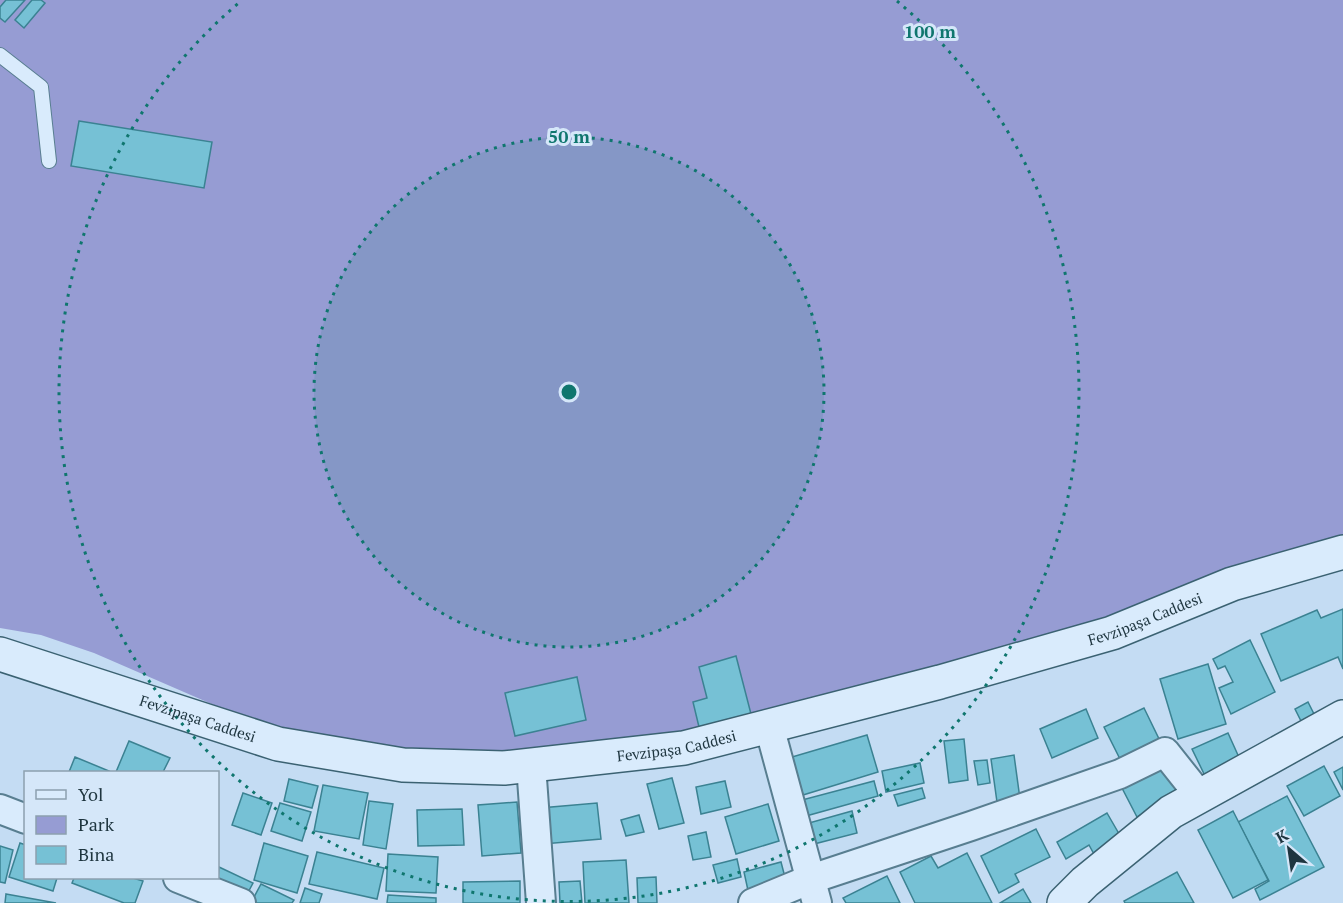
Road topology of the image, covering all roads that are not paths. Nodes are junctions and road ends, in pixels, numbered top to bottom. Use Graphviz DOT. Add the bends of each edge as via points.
graph roads {
  1 [pos="0,55"];
  2 [pos="49,162"];
  3 [pos="1343,552"];
  4 [pos="0,654"];
  5 [pos="1343,717"];
  6 [pos="769,726"];
  7 [pos="531,765"];
  8 [pos="1200,796"];
  9 [pos="0,809"];
  10 [pos="24,818"];
  11 [pos="177,886"];
  12 [pos="814,891"];
  13 [pos="241,903"];
  14 [pos="542,903"];
  15 [pos="753,903"];
  16 [pos="1064,903"];
  1 -- 2 [label="lane" via="40,87"];
  3 -- 6 [label="street, Fevzipaşa Caddesi" via="1232,584 1112,633"];
  4 -- 7 [label="street, Fevzipaşa Caddesi" via="278,744 403,765"];
  5 -- 8 [label="street"];
  6 -- 7 [label="street, Fevzipaşa Caddesi" via="684,748"];
  6 -- 12 [label="street"];
  7 -- 14 [label="street"];
  8 -- 12 [label="street" via="1165,752 1120,774 971,826"];
  8 -- 16 [label="street" via="1171,812"];
  9 -- 10 [label="street"];
  11 -- 13 [label="street"];
  12 -- 15 [label="street"];
}
